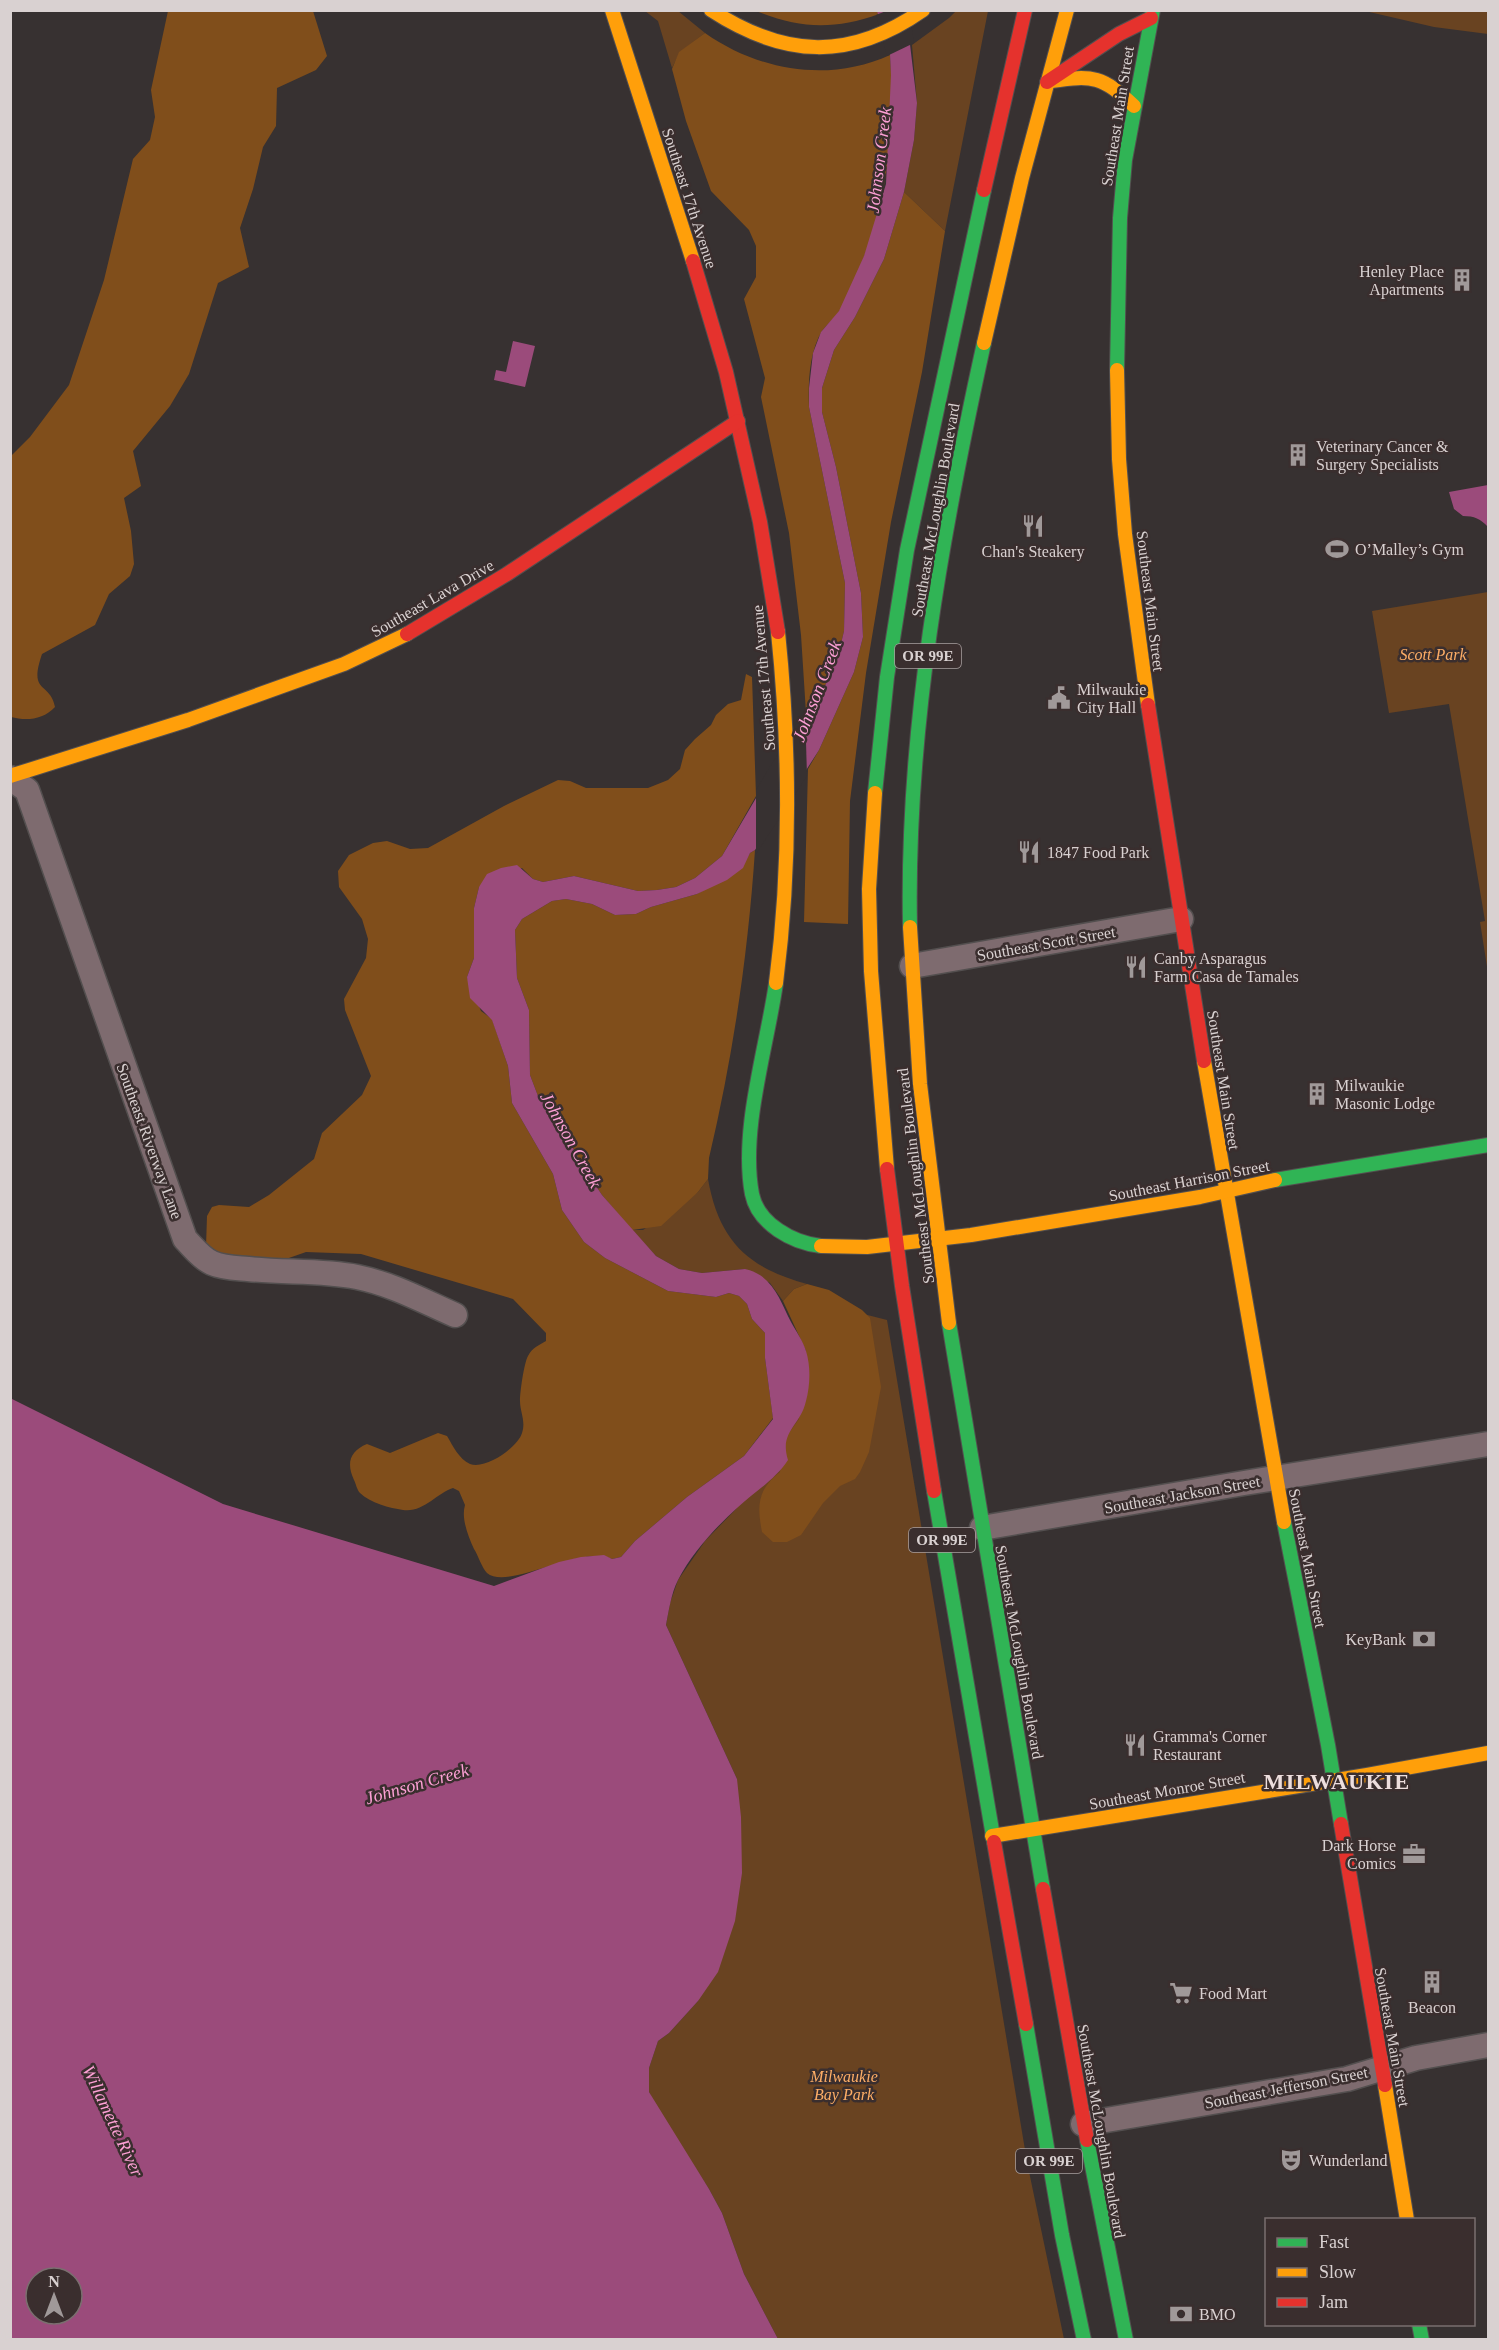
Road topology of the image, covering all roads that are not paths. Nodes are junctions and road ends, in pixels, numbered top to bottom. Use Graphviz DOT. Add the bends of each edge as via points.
graph roads {
  1 [pos="612,10"];
  2 [pos="711,10"];
  3 [pos="923,10"];
  4 [pos="1025,10"];
  5 [pos="1067,10"];
  6 [pos="1152,14"];
  7 [pos="1047,82"];
  8 [pos="1134,106"];
  9 [pos="738,421"];
  10 [pos="10,777"];
  11 [pos="1181,919"];
  12 [pos="912,966"];
  13 [pos="1488,1145"];
  14 [pos="1225,1191"];
  15 [pos="937,1239"];
  16 [pos="896,1244"];
  17 [pos="455,1315"];
  18 [pos="1488,1444"];
  19 [pos="1275,1478"];
  20 [pos="982,1528"];
  21 [pos="1488,1753"];
  22 [pos="1333,1780"];
  23 [pos="1033,1830"];
  24 [pos="992,1836"];
  25 [pos="1488,2045"];
  26 [pos="1381,2068"];
  27 [pos="1083,2124"];
  28 [pos="1407,2218"];
  29 [pos="1084,2340"];
  30 [pos="1126,2340"];
  1 -- 9 [label="main road, Southeast 17th Avenue" via="702,288"];
  2 -- 3 [label="main road" via="737,28 769,42 804,48 861,43 898,28"];
  4 -- 16 [label="main road, Southeast McLoughlin Boulevard / OR 99E" via="907,550 875,789 869,889 871,971"];
  5 -- 7 [label="main road, Southeast McLoughlin Boulevard / OR 99E"];
  6 -- 7 [label="main road"];
  6 -- 8 [label="main road, Southeast Main Street"];
  7 -- 8 [label="main road" via="1099,78"];
  7 -- 12 [label="main road, Southeast McLoughlin Boulevard / OR 99E" via="973,393 943,548 919,722 911,815"];
  8 -- 11 [label="main road, Southeast Main Street" via="1122,189 1116,279 1119,459 1132,595"];
  9 -- 10 [label="main road, Southeast Lava Drive" via="507,574 401,638 344,664 188,720"];
  9 -- 16 [label="main road, Southeast 17th Avenue" via="776,611 786,711 784,896 772,1011 750,1145 752,1195 769,1223 785,1235 810,1245 840,1248"];
  10 -- 17 [label="street, Southeast Riverway Lane" via="27,790 185,1239 212,1263 232,1268 358,1277 390,1286"];
  11 -- 12 [label="street, Southeast Scott Street"];
  11 -- 14 [label="main road, Southeast Main Street"];
  12 -- 15 [label="main road, Southeast McLoughlin Boulevard / OR 99E"];
  13 -- 14 [label="main road, Southeast Harrison Street"];
  14 -- 15 [label="main road, Southeast Harrison Street"];
  14 -- 19 [label="main road, Southeast Main Street"];
  15 -- 16 [label="main road, Southeast Harrison Street"];
  15 -- 20 [label="main road, Southeast McLoughlin Boulevard / OR 99E"];
  16 -- 24 [label="main road, Southeast McLoughlin Boulevard / OR 99E"];
  18 -- 19 [label="street, Southeast Jackson Street"];
  19 -- 20 [label="street, Southeast Jackson Street"];
  19 -- 22 [label="main road, Southeast Main Street"];
  20 -- 23 [label="main road, Southeast McLoughlin Boulevard / OR 99E"];
  21 -- 22 [label="main road, Southeast Monroe Street"];
  22 -- 23 [label="main road, Southeast Monroe Street"];
  22 -- 26 [label="main road, Southeast Main Street"];
  23 -- 24 [label="main road, Southeast Monroe Street"];
  23 -- 27 [label="main road, Southeast McLoughlin Boulevard / OR 99E"];
  24 -- 29 [label="main road, Southeast McLoughlin Boulevard / OR 99E"];
  25 -- 26 [label="street, Southeast Jefferson Street"];
  26 -- 27 [label="street, Southeast Jefferson Street" via="1347,2079"];
  26 -- 28 [label="main road, Southeast Main Street"];
  27 -- 30 [label="main road, Southeast McLoughlin Boulevard / OR 99E"];
}
